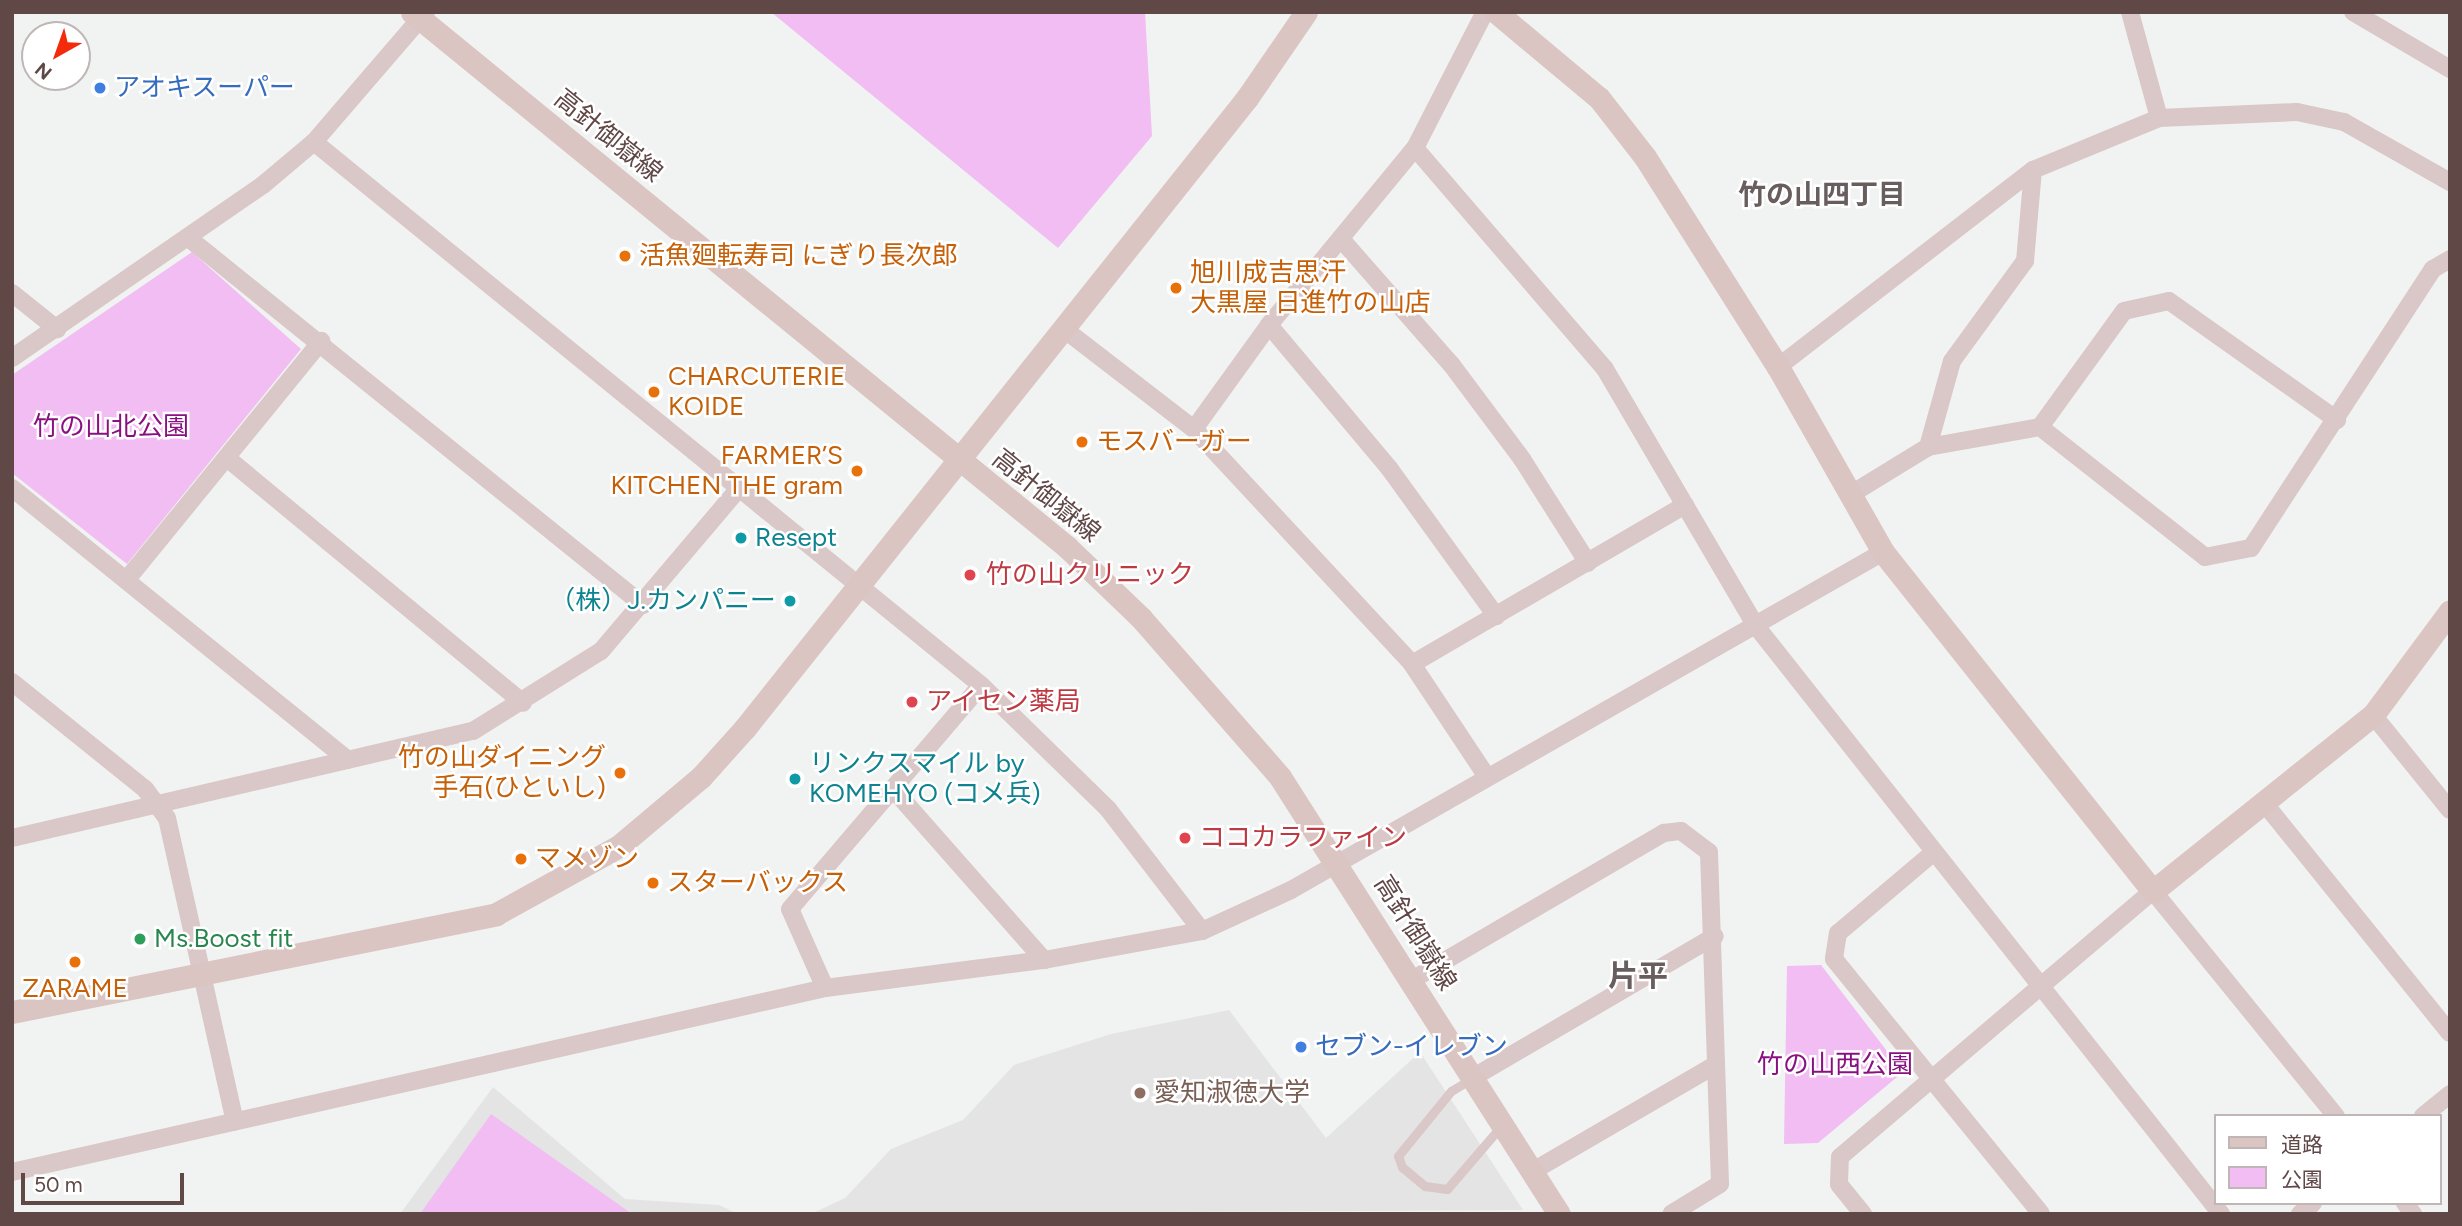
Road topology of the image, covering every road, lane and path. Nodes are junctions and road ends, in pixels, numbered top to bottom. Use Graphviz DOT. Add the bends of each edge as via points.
graph roads {
  1 [pos="1306,12"];
  2 [pos="1485,12"];
  3 [pos="1496,12"];
  4 [pos="2353,12"];
  5 [pos="420,15"];
  6 [pos="2137,17"];
  7 [pos="2450,69"];
  8 [pos="2159,118"];
  9 [pos="314,142"];
  10 [pos="1415,148"];
  11 [pos="2033,170"];
  12 [pos="2450,182"];
  13 [pos="1340,239"];
  14 [pos="191,240"];
  15 [pos="2450,259"];
  16 [pos="12,292"];
  17 [pos="1269,324"];
  18 [pos="57,329"];
  19 [pos="1064,329"];
  20 [pos="321,341"];
  21 [pos="12,358"];
  22 [pos="1777,367"];
  23 [pos="2337,420"];
  24 [pos="2040,427"];
  25 [pos="1194,429"];
  26 [pos="1928,447"];
  27 [pos="227,458"];
  28 [pos="957,461"];
  29 [pos="740,487"];
  30 [pos="12,488"];
  31 [pos="1853,493"];
  32 [pos="1685,505"];
  33 [pos="1883,552"];
  34 [pos="1588,563"];
  35 [pos="128,578"];
  36 [pos="856,582"];
  37 [pos="643,605"];
  38 [pos="2450,611"];
  39 [pos="1496,616"];
  40 [pos="1756,626"];
  41 [pos="1412,664"];
  42 [pos="12,682"];
  43 [pos="981,685"];
  44 [pos="523,703"];
  45 [pos="2374,715"];
  46 [pos="348,760"];
  47 [pos="1485,774"];
  48 [pos="894,790"];
  49 [pos="2265,804"];
  50 [pos="157,805"];
  51 [pos="2450,810"];
  52 [pos="12,838"];
  53 [pos="1934,852"];
  54 [pos="1337,862"];
  55 [pos="2154,891"];
  56 [pos="1202,931"];
  57 [pos="1715,936"];
  58 [pos="1044,960"];
  59 [pos="201,969"];
  60 [pos="1412,980"];
  61 [pos="2040,984"];
  62 [pos="825,988"];
  63 [pos="12,1012"];
  64 [pos="2450,1033"];
  65 [pos="1715,1065"];
  66 [pos="1930,1074"];
  67 [pos="1472,1078"];
  68 [pos="2450,1094"];
  69 [pos="2334,1114"];
  70 [pos="2425,1114"];
  71 [pos="235,1121"];
  72 [pos="1503,1125"];
  73 [pos="1533,1171"];
  74 [pos="12,1172"];
  75 [pos="1559,1214"];
  76 [pos="1671,1214"];
  77 [pos="1863,1214"];
  78 [pos="2041,1214"];
  79 [pos="2221,1214"];
  1 -- 19 [label="street"];
  2 -- 10 [label="street"];
  3 -- 22 [label="street" via="1599,98 1645,157"];
  4 -- 7 [label="street"];
  5 -- 9 [label="street"];
  5 -- 28 [label="street, 高針御嶽線"];
  6 -- 8 [label="street"];
  8 -- 11 [label="street"];
  8 -- 12 [label="street" via="2309,114 2344,122"];
  9 -- 14 [label="street"];
  9 -- 29 [label="street"];
  10 -- 13 [label="street"];
  10 -- 32 [label="street" via="1605,369"];
  11 -- 22 [label="street"];
  11 -- 26 [label="street" via="2025,261 1952,361"];
  13 -- 17 [label="street"];
  13 -- 34 [label="street" via="1451,364 1522,458"];
  14 -- 18 [label="street"];
  14 -- 20 [label="street"];
  15 -- 23 [label="street" via="2433,269"];
  16 -- 18 [label="street"];
  17 -- 25 [label="street"];
  17 -- 39 [label="street" via="1390,468"];
  18 -- 21 [label="street"];
  19 -- 25 [label="street"];
  19 -- 28 [label="street"];
  20 -- 27 [label="street"];
  20 -- 37 [label="street"];
  22 -- 31 [label="street"];
  23 -- 24 [label="street" via="2169,301 2124,311"];
  23 -- 24 [label="street" via="2250,548 2205,557"];
  24 -- 26 [label="street"];
  25 -- 41 [label="street"];
  26 -- 31 [label="street"];
  27 -- 35 [label="street"];
  27 -- 44 [label="street"];
  28 -- 36 [label="street"];
  28 -- 54 [label="street, 高針御嶽線" via="1067,547 1141,618 1247,734"];
  29 -- 36 [label="street"];
  29 -- 37 [label="street"];
  30 -- 35 [label="street"];
  31 -- 33 [label="street"];
  32 -- 34 [label="street"];
  32 -- 40 [label="street"];
  33 -- 40 [label="street"];
  33 -- 55 [label="street"];
  34 -- 39 [label="street"];
  35 -- 46 [label="street"];
  36 -- 43 [label="street"];
  36 -- 59 [label="street" via="701,777 619,846 562,880 496,914"];
  37 -- 44 [label="street" via="601,651"];
  38 -- 45 [label="street"];
  39 -- 41 [label="street"];
  40 -- 47 [label="street"];
  40 -- 53 [label="street"];
  41 -- 47 [label="street"];
  42 -- 50 [label="street"];
  43 -- 48 [label="street"];
  43 -- 56 [label="street" via="1108,809"];
  44 -- 46 [label="street" via="473,731"];
  45 -- 49 [label="street"];
  45 -- 51 [label="street"];
  46 -- 50 [label="street"];
  47 -- 54 [label="street"];
  48 -- 58 [label="street"];
  48 -- 62 [label="street" via="790,909"];
  49 -- 55 [label="street"];
  49 -- 64 [label="street"];
  50 -- 52 [label="street"];
  50 -- 59 [label="street" via="167,818"];
  53 -- 61 [label="street"];
  53 -- 66 [label="street" via="1838,933 1834,959"];
  54 -- 56 [label="street"];
  54 -- 60 [label="street, 高針御嶽線"];
  55 -- 61 [label="street"];
  55 -- 69 [label="street"];
  56 -- 58 [label="street"];
  57 -- 60 [label="street" via="1709,852 1681,831 1664,833"];
  57 -- 65 [label="street"];
  57 -- 67 [label="street"];
  58 -- 62 [label="street"];
  59 -- 63 [label="street"];
  59 -- 71 [label="street"];
  60 -- 67 [label="street, 高針御嶽線"];
  61 -- 66 [label="street"];
  61 -- 79 [label="street"];
  62 -- 71 [label="street"];
  65 -- 73 [label="street"];
  65 -- 76 [label="street" via="1720,1184"];
  66 -- 77 [label="street" via="1840,1157 1839,1184"];
  66 -- 78 [label="street"];
  67 -- 72 [label="street, 高針御嶽線"];
  67 -- 72 [label="lane" via="1451,1091 1398,1156 1402,1167 1425,1186 1447,1189"];
  68 -- 70 [label="street"];
  71 -- 74 [label="street"];
  72 -- 73 [label="street, 高針御嶽線"];
  73 -- 75 [label="street, 高針御嶽線"];
}
